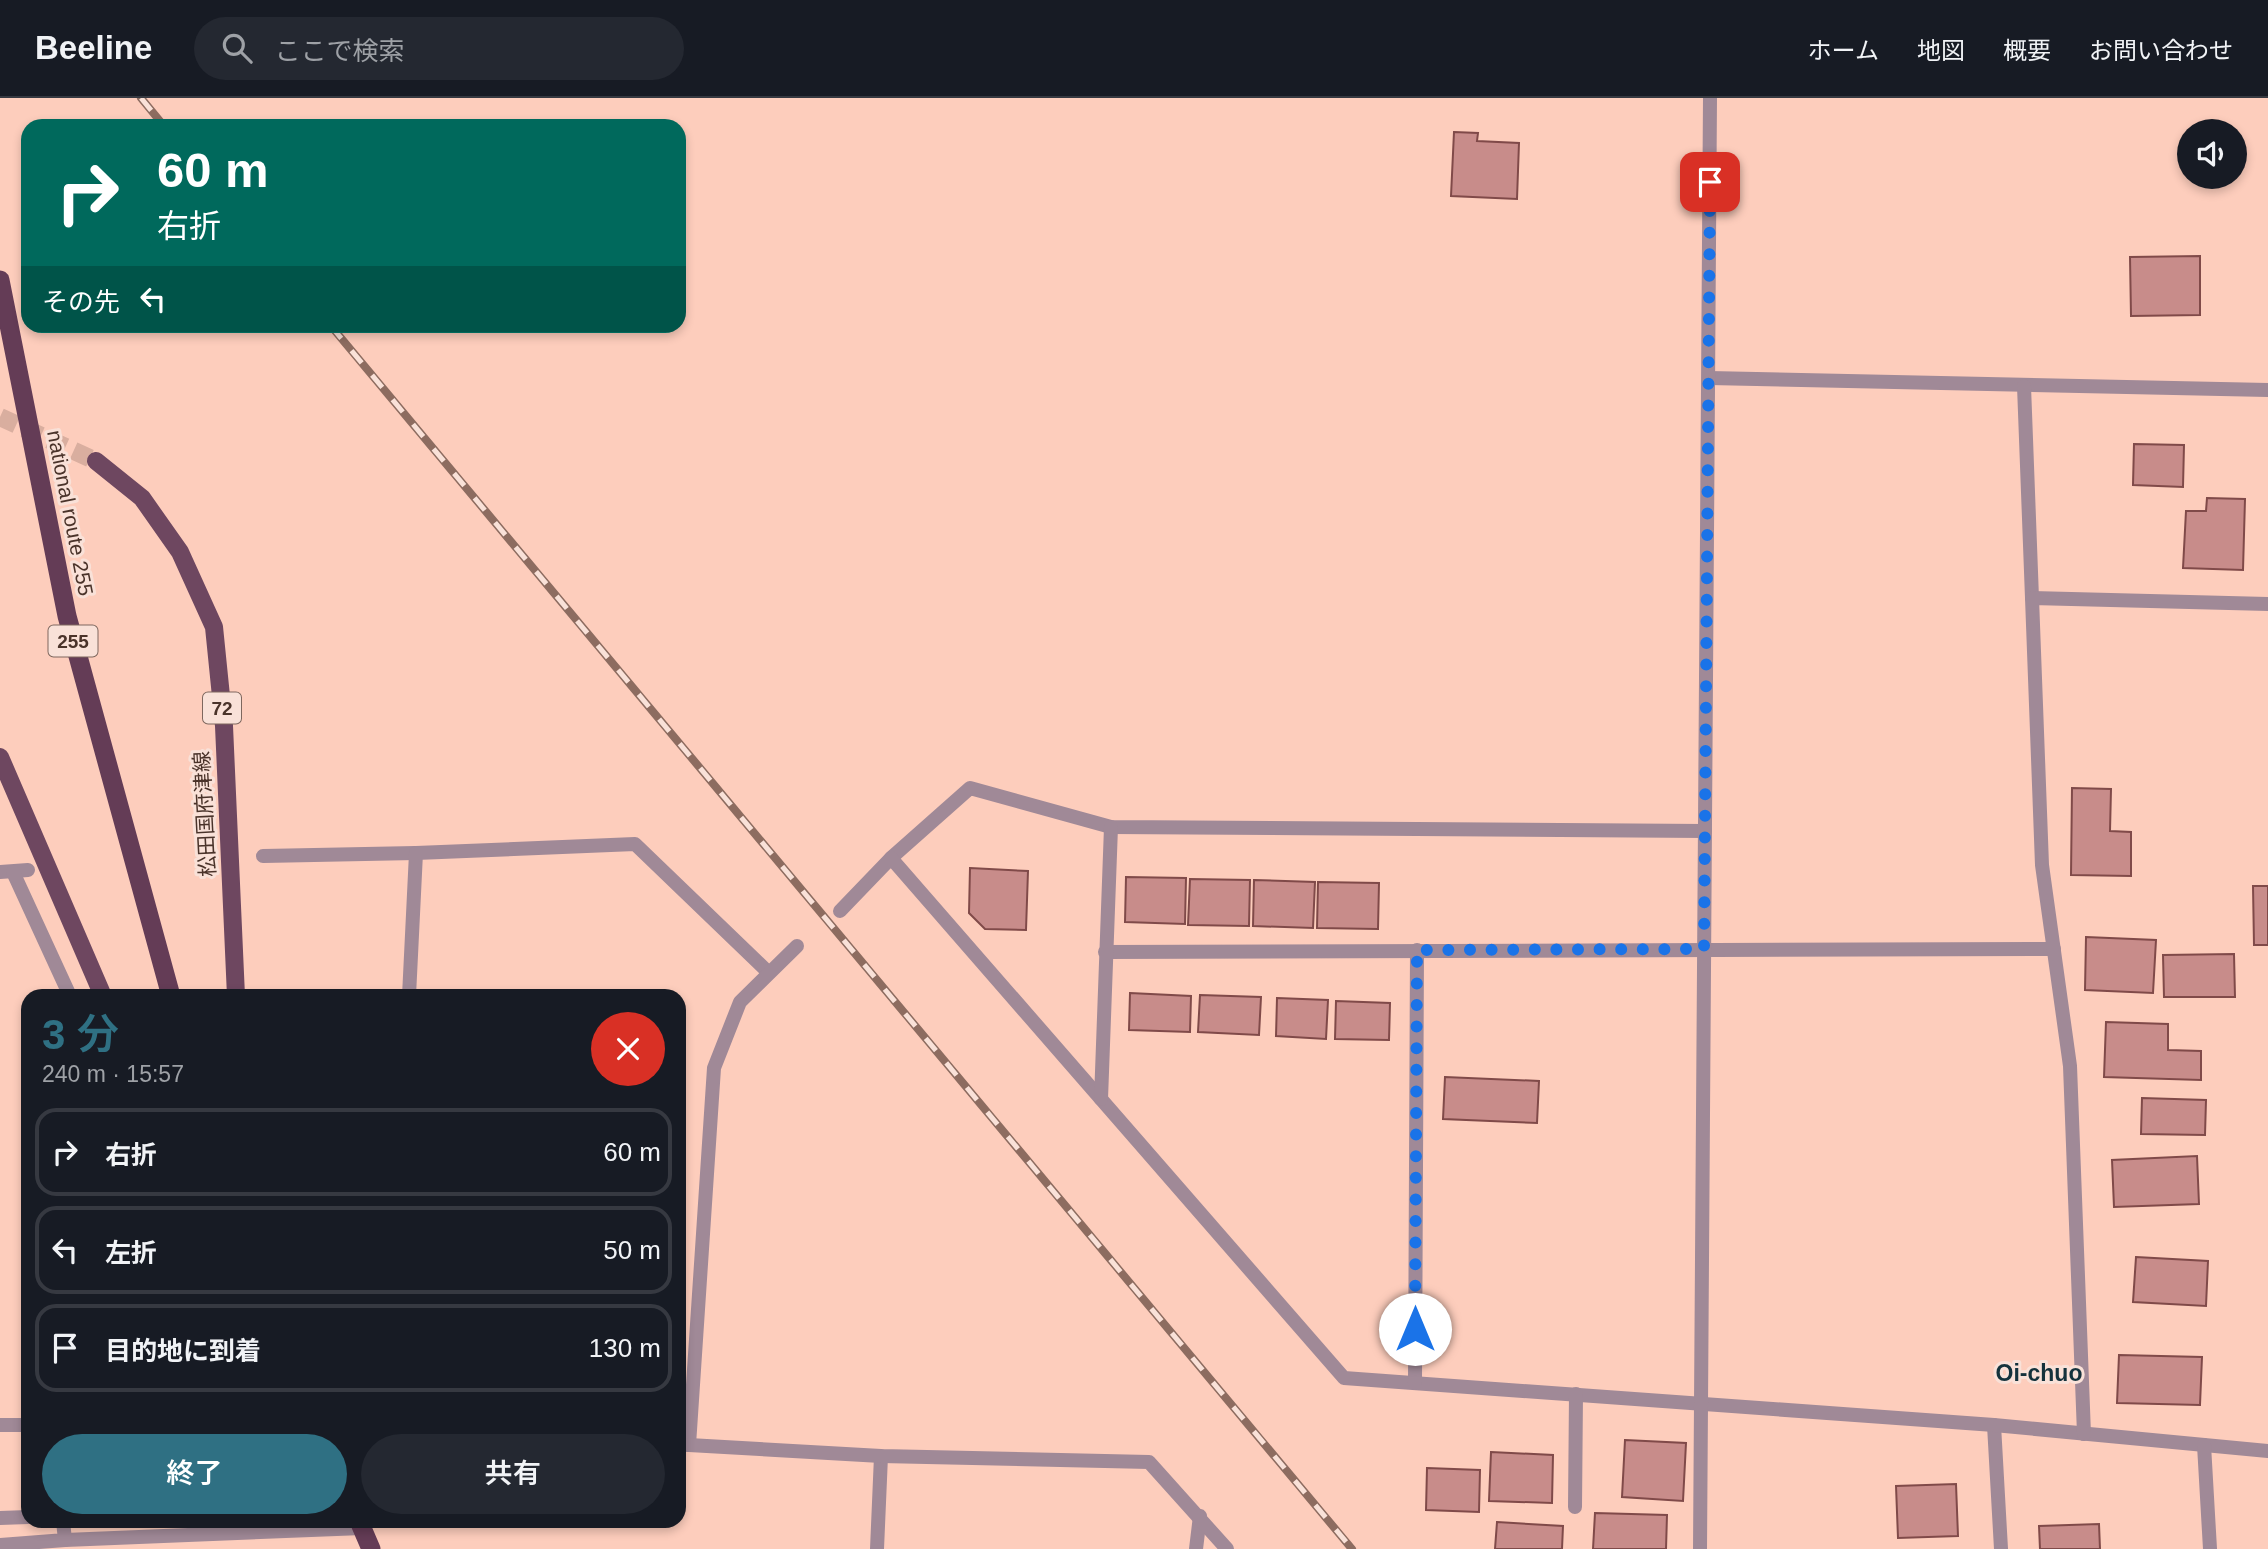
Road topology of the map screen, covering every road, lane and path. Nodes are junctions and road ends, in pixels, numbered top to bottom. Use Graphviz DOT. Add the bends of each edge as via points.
graph roads {
  1 [pos="1710,98"];
  2 [pos="0,280"];
  3 [pos="1709,378"];
  4 [pos="2024,386"];
  5 [pos="2268,390"];
  6 [pos="96,461"];
  7 [pos="2032,598"];
  8 [pos="2268,604"];
  9 [pos="0,757"];
  10 [pos="1111,827"];
  11 [pos="1705,831"];
  12 [pos="416,853"];
  13 [pos="263,856"];
  14 [pos="891,858"];
  15 [pos="28,870"];
  16 [pos="6,872"];
  17 [pos="840,911"];
  18 [pos="797,946"];
  19 [pos="1704,949"];
  20 [pos="1417,950"];
  21 [pos="2054,950"];
  22 [pos="1105,952"];
  23 [pos="768,972"];
  24 [pos="66,989"];
  25 [pos="100,989"];
  26 [pos="169,989"];
  27 [pos="236,989"];
  28 [pos="409,989"];
  29 [pos="1101,1098"];
  30 [pos="1415,1383"];
  31 [pos="1576,1394"];
  32 [pos="1701,1404"];
  33 [pos="686,1420"];
  34 [pos="0,1425"];
  35 [pos="21,1425"];
  36 [pos="1994,1425"];
  37 [pos="2084,1434"];
  38 [pos="686,1445"];
  39 [pos="2204,1445"];
  40 [pos="2268,1451"];
  41 [pos="880,1455"];
  42 [pos="1575,1507"];
  43 [pos="1200,1516"];
  44 [pos="21,1517"];
  45 [pos="0,1518"];
  46 [pos="64,1528"];
  47 [pos="286,1528"];
  48 [pos="362,1528"];
  49 [pos="65,1540"];
  50 [pos="0,1545"];
  51 [pos="371,1549"];
  52 [pos="877,1549"];
  53 [pos="1196,1549"];
  54 [pos="1227,1549"];
  55 [pos="1700,1549"];
  56 [pos="2001,1549"];
  57 [pos="2210,1549"];
  1 -- 3 [label="street"];
  2 -- 26 [label="highway, national route 255 / 255" via="67,616"];
  3 -- 4 [label="street"];
  3 -- 11 [label="street"];
  4 -- 5 [label="street"];
  4 -- 7 [label="street"];
  6 -- 27 [label="main road, 松田国府津線 / 72" via="142,498 180,552 214,627"];
  7 -- 8 [label="street"];
  7 -- 21 [label="street" via="2042,865"];
  9 -- 25 [label="main road"];
  10 -- 11 [label="street"];
  10 -- 14 [label="street" via="970,788"];
  10 -- 22 [label="street"];
  11 -- 19 [label="street"];
  12 -- 13 [label="street"];
  12 -- 23 [label="street" via="635,844"];
  12 -- 28 [label="street"];
  14 -- 17 [label="street"];
  14 -- 29 [label="street"];
  15 -- 16 [label="street"];
  16 -- 24 [label="street"];
  18 -- 23 [label="street"];
  19 -- 20 [label="street"];
  19 -- 21 [label="street"];
  19 -- 32 [label="street"];
  20 -- 22 [label="street"];
  20 -- 30 [label="street"];
  21 -- 37 [label="street" via="2070,1066"];
  22 -- 29 [label="street"];
  23 -- 33 [label="street" via="740,1002 714,1068"];
  29 -- 30 [label="street" via="1344,1378"];
  30 -- 31 [label="street"];
  31 -- 32 [label="street"];
  31 -- 42 [label="street"];
  32 -- 36 [label="street"];
  32 -- 55 [label="street"];
  34 -- 35 [label="street"];
  36 -- 37 [label="street"];
  36 -- 56 [label="street"];
  37 -- 39 [label="street"];
  38 -- 41 [label="street"];
  39 -- 40 [label="street"];
  39 -- 57 [label="street"];
  41 -- 43 [label="street" via="1149,1462"];
  41 -- 52 [label="street"];
  43 -- 53 [label="street"];
  43 -- 54 [label="street"];
  44 -- 45 [label="street"];
  46 -- 49 [label="street"];
  47 -- 49 [label="street"];
  48 -- 51 [label="highway"];
  49 -- 50 [label="street"];
}
